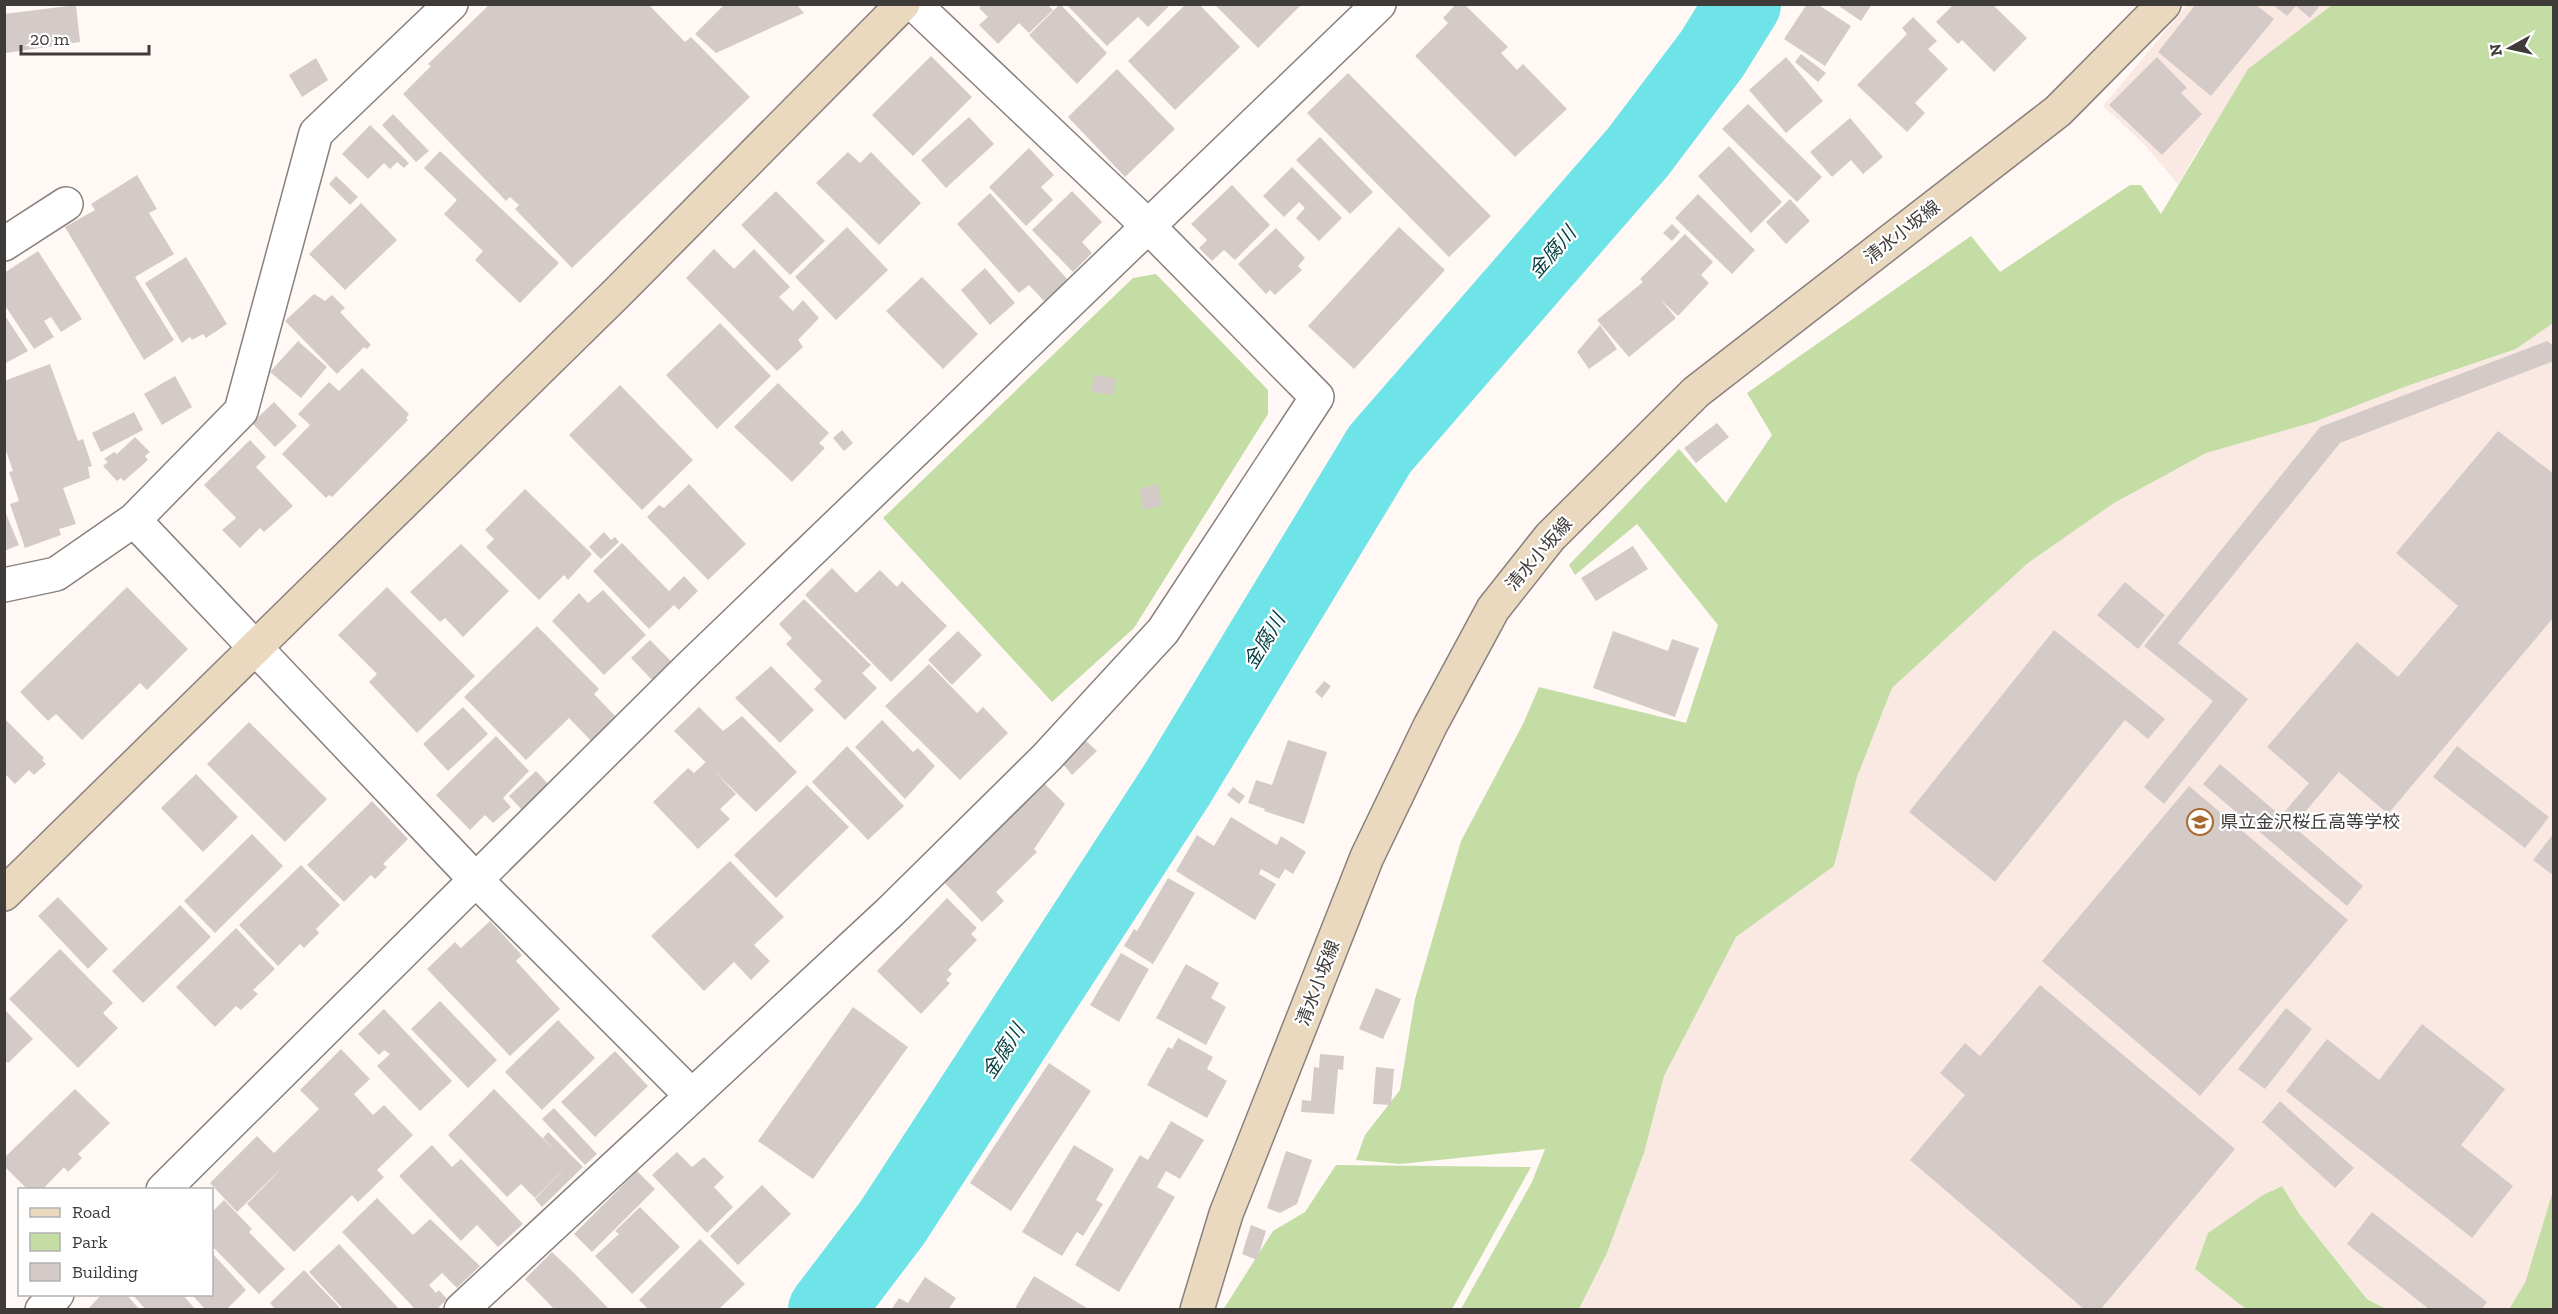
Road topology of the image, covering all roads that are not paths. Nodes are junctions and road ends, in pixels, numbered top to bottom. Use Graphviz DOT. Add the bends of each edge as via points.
graph roads {
  1 [pos="451,4"];
  2 [pos="903,4"];
  3 [pos="914,4"];
  4 [pos="1379,4"];
  5 [pos="2164,4"];
  6 [pos="66,204"];
  7 [pos="1148,226"];
  8 [pos="4,244"];
  9 [pos="134,520"];
  10 [pos="4,585"];
  11 [pos="254,649"];
  12 [pos="476,880"];
  13 [pos="4,894"];
  14 [pos="692,1096"];
  15 [pos="165,1188"];
  16 [pos="55,1296"];
  17 [pos="42,1310"];
  18 [pos="461,1310"];
  19 [pos="1197,1310"];
  1 -- 9 [label="street" via="316,133 241,411"];
  2 -- 11 [label="main road" via="618,292"];
  3 -- 7 [label="street"];
  4 -- 7 [label="street"];
  5 -- 19 [label="main road, 清水小坂線" via="2058,111 1696,392 1550,537 1493,609 1430,726 1367,857 1226,1214"];
  6 -- 8 [label="street"];
  7 -- 12 [label="street" via="688,669"];
  7 -- 14 [label="street" via="1317,397 1163,631 1047,757 890,912"];
  9 -- 10 [label="street" via="56,574"];
  9 -- 11 [label="street"];
  11 -- 12 [label="street"];
  11 -- 13 [label="main road"];
  12 -- 14 [label="street"];
  12 -- 15 [label="street"];
  14 -- 18 [label="street"];
  16 -- 17 [label="street"];
}
